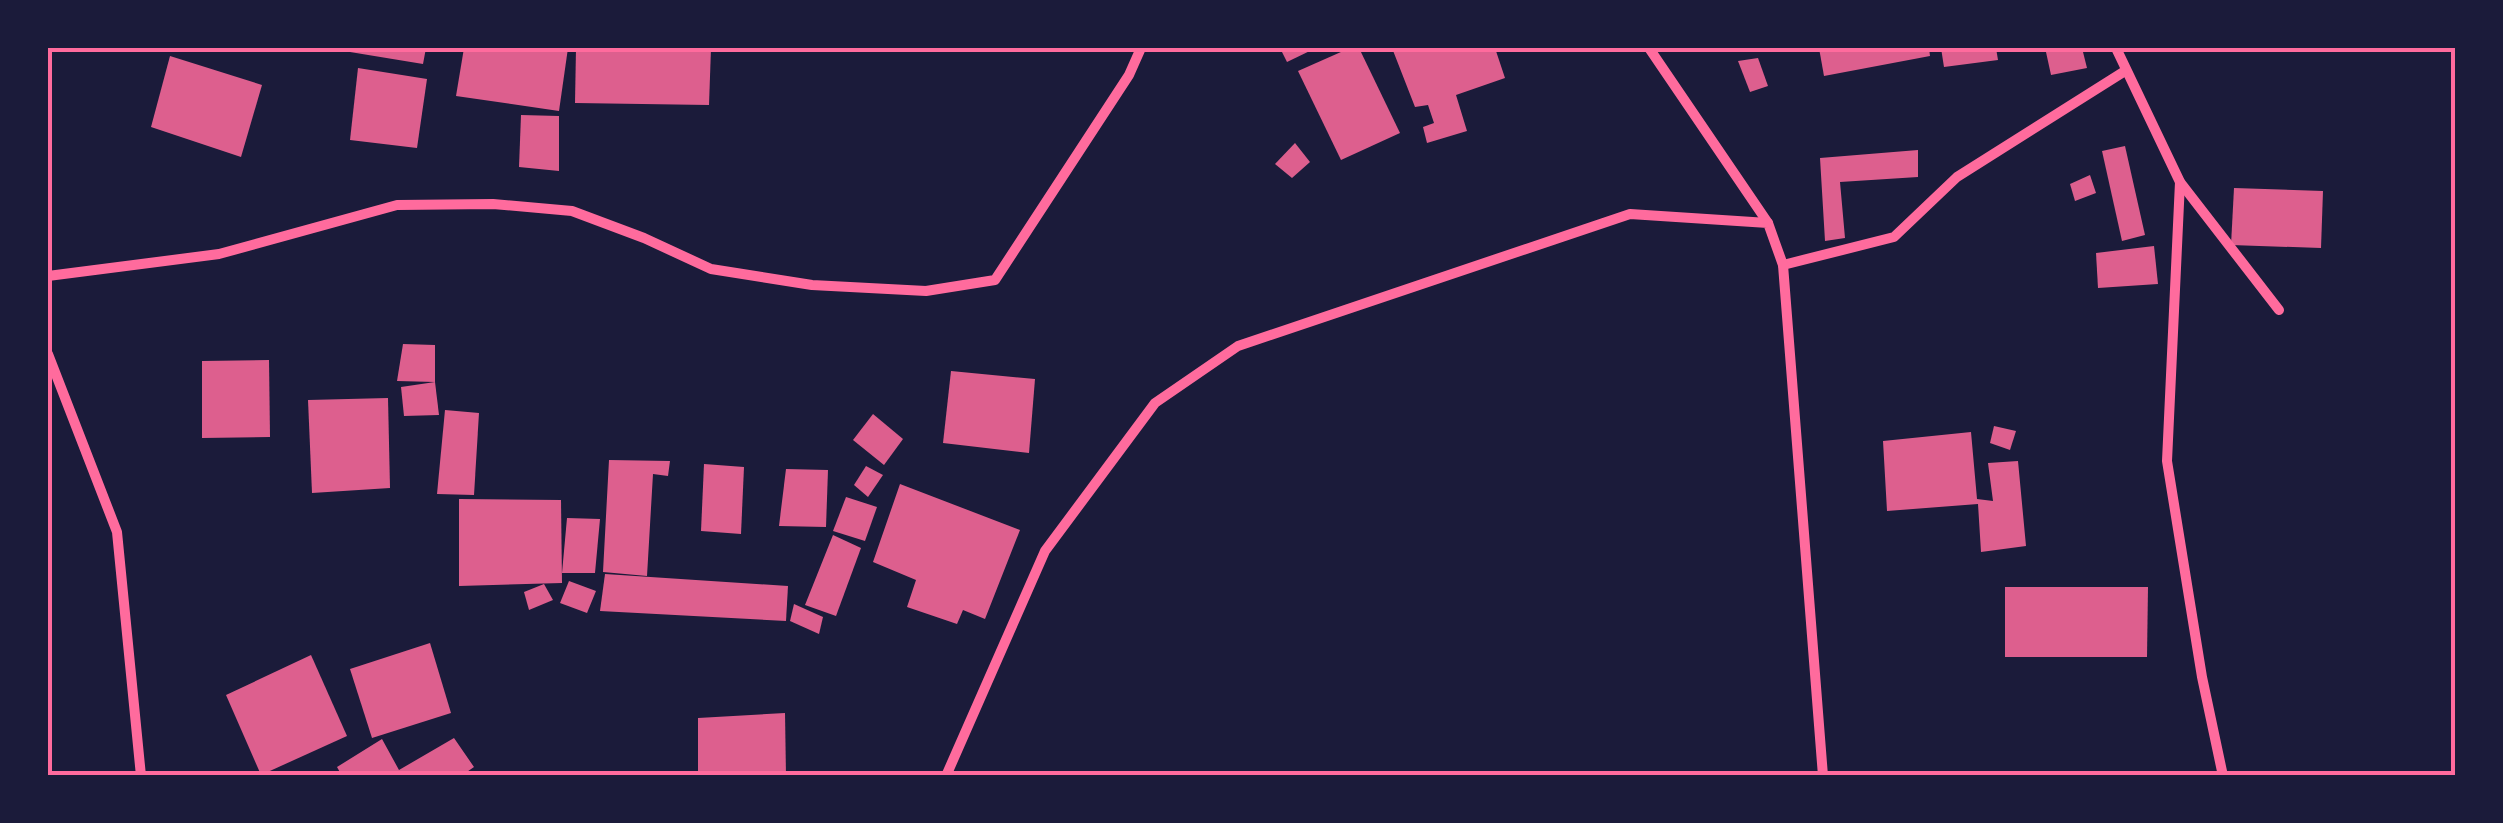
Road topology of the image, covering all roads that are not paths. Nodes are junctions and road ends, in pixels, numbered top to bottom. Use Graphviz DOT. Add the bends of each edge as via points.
graph roads {
  1 [pos="1141,48"];
  2 [pos="1649,48"];
  3 [pos="2116,48"];
  4 [pos="2125,71"];
  5 [pos="2180,182"];
  6 [pos="1768,223"];
  7 [pos="1783,265"];
  8 [pos="48,276"];
  9 [pos="2279,310"];
  10 [pos="48,354"];
  11 [pos="141,776"];
  12 [pos="946,776"];
  13 [pos="1823,776"];
  14 [pos="2223,776"];
  1 -- 8 [label="street" via="1130,75 995,280 926,291 812,285 711,269 572,211 492,204 397,205 219,254"];
  2 -- 6 [label="street"];
  3 -- 4 [label="street"];
  4 -- 5 [label="street"];
  4 -- 7 [label="street" via="1957,178 1894,237"];
  5 -- 9 [label="street"];
  5 -- 14 [label="street" via="2167,460"];
  6 -- 7 [label="street"];
  6 -- 12 [label="street" via="1630,214 1238,346 1156,403 1045,552"];
  7 -- 13 [label="street"];
  10 -- 11 [label="street" via="117,532"];
}
